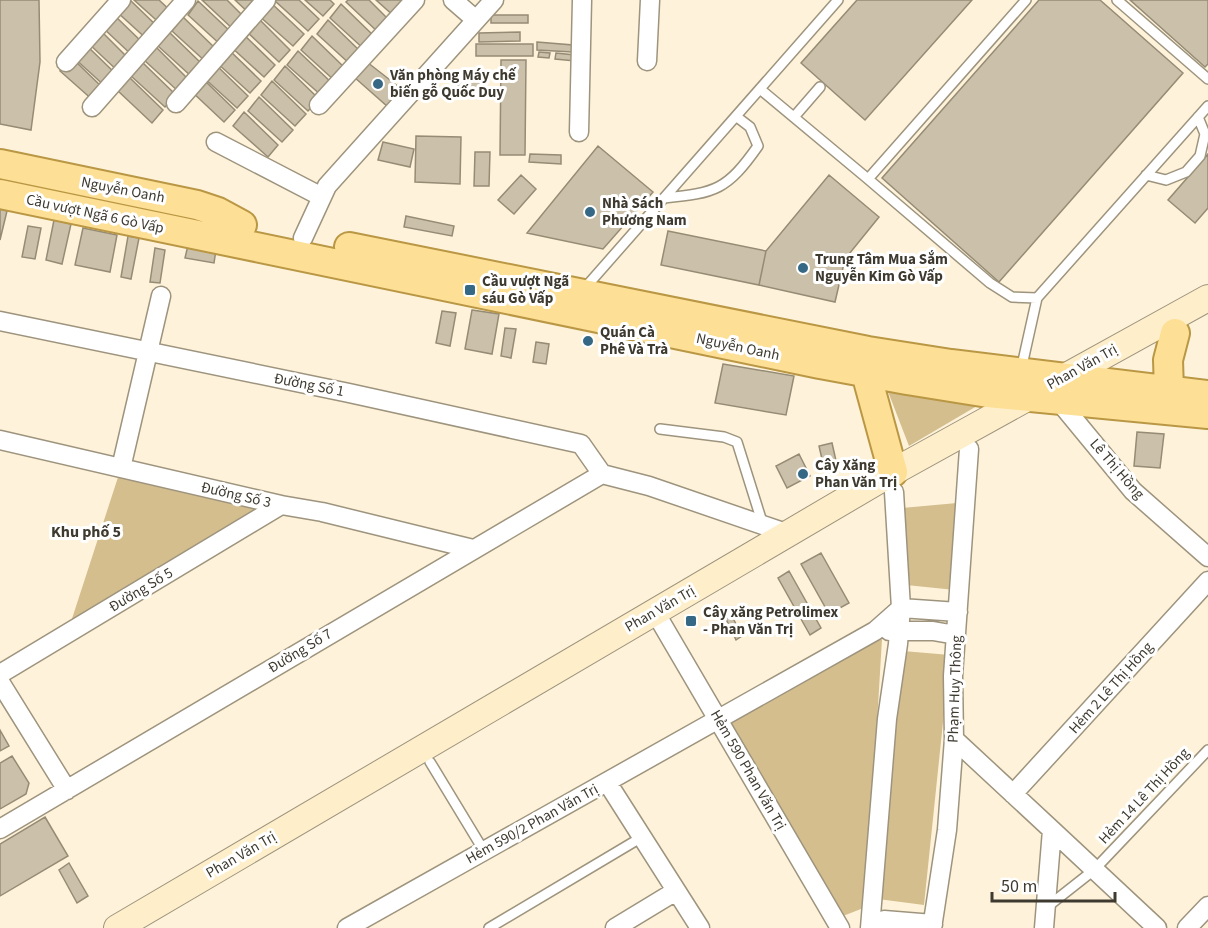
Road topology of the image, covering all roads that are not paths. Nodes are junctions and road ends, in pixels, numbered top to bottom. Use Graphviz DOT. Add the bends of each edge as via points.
graph roads {
  1 [pos="122,0"];
  2 [pos="186,0"];
  3 [pos="266,0"];
  4 [pos="415,0"];
  5 [pos="453,0"];
  6 [pos="494,0"];
  7 [pos="582,0"];
  8 [pos="650,0"];
  9 [pos="838,0"];
  10 [pos="1026,0"];
  11 [pos="1117,0"];
  12 [pos="476,20"];
  13 [pos="647,61"];
  14 [pos="66,62"];
  15 [pos="1208,79"];
  16 [pos="820,87"];
  17 [pos="760,89"];
  18 [pos="176,103"];
  19 [pos="319,105"];
  20 [pos="1208,106"];
  21 [pos="92,107"];
  22 [pos="737,117"];
  23 [pos="794,117"];
  24 [pos="1198,117"];
  25 [pos="579,132"];
  26 [pos="216,142"];
  27 [pos="0,164"];
  28 [pos="1146,175"];
  29 [pos="0,177"];
  30 [pos="867,179"];
  31 [pos="0,194"];
  32 [pos="322,197"];
  33 [pos="664,198"];
  34 [pos="0,203"];
  35 [pos="191,227"];
  36 [pos="239,234"];
  37 [pos="303,238"];
  38 [pos="581,293"];
  39 [pos="161,296"];
  40 [pos="1037,298"];
  41 [pos="1208,298"];
  42 [pos="1208,315"];
  43 [pos="0,321"];
  44 [pos="1175,333"];
  45 [pos="149,354"];
  46 [pos="866,373"];
  47 [pos="1070,386"];
  48 [pos="1020,387"];
  49 [pos="1169,390"];
  50 [pos="1208,395"];
  51 [pos="1208,414"];
  52 [pos="660,429"];
  53 [pos="0,440"];
  54 [pos="969,449"];
  55 [pos="121,468"];
  56 [pos="602,474"];
  57 [pos="893,482"];
  58 [pos="281,505"];
  59 [pos="763,525"];
  60 [pos="789,534"];
  61 [pos="473,549"];
  62 [pos="1208,557"];
  63 [pos="1208,582"];
  64 [pos="901,608"];
  65 [pos="958,612"];
  66 [pos="659,619"];
  67 [pos="875,631"];
  68 [pos="899,632"];
  69 [pos="956,635"];
  70 [pos="0,674"];
  71 [pos="0,682"];
  72 [pos="718,720"];
  73 [pos="954,739"];
  74 [pos="1208,750"];
  75 [pos="430,762"];
  76 [pos="607,782"];
  77 [pos="67,790"];
  78 [pos="1014,794"];
  79 [pos="0,829"];
  80 [pos="1052,830"];
  81 [pos="642,837"];
  82 [pos="484,851"];
  83 [pos="1094,870"];
  84 [pos="676,891"];
  85 [pos="1208,906"];
  86 [pos="1046,908"];
  87 [pos="933,926"];
  88 [pos="353,927"];
  89 [pos="117,928"];
  90 [pos="149,928"];
  91 [pos="489,928"];
  92 [pos="615,928"];
  93 [pos="700,928"];
  94 [pos="840,928"];
  95 [pos="871,928"];
  96 [pos="1044,928"];
  97 [pos="1157,928"];
  98 [pos="1187,928"];
  1 -- 14 [label="street"];
  2 -- 21 [label="street"];
  3 -- 18 [label="street"];
  4 -- 19 [label="street"];
  5 -- 12 [label="street"];
  6 -- 12 [label="street"];
  7 -- 25 [label="street"];
  8 -- 13 [label="street"];
  9 -- 17 [label="lane"];
  10 -- 30 [label="lane"];
  11 -- 15 [label="lane"];
  12 -- 32 [label="street" via="327,186"];
  16 -- 23 [label="lane"];
  17 -- 22 [label="lane"];
  17 -- 23 [label="lane"];
  20 -- 24 [label="lane"];
  22 -- 33 [label="lane"];
  22 -- 33 [label="lane" via="750,127 758,147 741,169 721,187"];
  23 -- 30 [label="lane"];
  24 -- 28 [label="lane"];
  24 -- 28 [label="lane" via="1205,134 1200,156 1185,172 1166,180"];
  26 -- 32 [label="street"];
  27 -- 36 [label="main road, Nguyễn Oanh" via="197,205 218,212"];
  28 -- 40 [label="lane"];
  29 -- 35 [label="main road, Cầu vượt Ngã 6 Gò Vấp"];
  30 -- 40 [label="lane" via="990,283 1012,297"];
  31 -- 35 [label="main road, Cầu vượt Ngã 6 Gò Vấp"];
  32 -- 37 [label="street"];
  33 -- 38 [label="lane"];
  34 -- 36 [label="main road, Nguyễn Oanh" via="189,242"];
  35 -- 36 [label="main road, Nguyễn Oanh"];
  36 -- 37 [label="main road, Nguyễn Oanh"];
  36 -- 46 [label="main road, Nguyễn Oanh"];
  37 -- 38 [label="main road, Nguyễn Oanh"];
  38 -- 48 [label="main road, Nguyễn Oanh" via="951,364"];
  39 -- 45 [label="street"];
  40 -- 48 [label="lane"];
  41 -- 47 [label="main road, Phan Văn Trị"];
  42 -- 44 [label="main road, Phan Văn Trị"];
  43 -- 45 [label="street, Đường Số 1"];
  44 -- 47 [label="main road, Phan Văn Trị"];
  44 -- 49 [label="main road" via="1168,360"];
  45 -- 55 [label="street"];
  45 -- 56 [label="street, Đường Số 1" via="581,444"];
  46 -- 48 [label="main road, Nguyễn Oanh" via="947,387"];
  46 -- 57 [label="main road"];
  47 -- 48 [label="main road, Nguyễn Oanh"];
  47 -- 49 [label="main road, Nguyễn Oanh"];
  47 -- 51 [label="main road, Nguyễn Oanh"];
  47 -- 54 [label="main road, Phan Văn Trị"];
  47 -- 62 [label="street, Lê Thị Hồng" via="1132,491"];
  48 -- 57 [label="main road, Phan Văn Trị"];
  49 -- 50 [label="main road, Nguyễn Oanh"];
  52 -- 59 [label="lane" via="738,442"];
  53 -- 55 [label="street, Đường Số 3"];
  54 -- 57 [label="main road, Phan Văn Trị"];
  54 -- 65 [label="street, Phạm Huy Thông"];
  55 -- 58 [label="street, Đường Số 3"];
  56 -- 59 [label="street"];
  56 -- 61 [label="street, Đường Số 7"];
  57 -- 60 [label="main road, Phan Văn Trị"];
  57 -- 64 [label="street"];
  57 -- 66 [label="main road, Phan Văn Trị"];
  58 -- 61 [label="street, Đường Số 3"];
  58 -- 70 [label="street, Đường Số 5"];
  59 -- 60 [label="street"];
  60 -- 66 [label="main road, Phan Văn Trị"];
  61 -- 77 [label="street, Đường Số 7"];
  63 -- 78 [label="street, Hẻm 2 Lê Thị Hồng"];
  64 -- 65 [label="street"];
  64 -- 67 [label="street, Hẻm 590/2 Phan Văn Trị"];
  64 -- 68 [label="street"];
  65 -- 69 [label="street, Phạm Huy Thông"];
  66 -- 72 [label="street, Hẻm 590 Phan Văn Trị"];
  66 -- 75 [label="main road, Phan Văn Trị"];
  66 -- 89 [label="main road, Phan Văn Trị"];
  67 -- 68 [label="street"];
  67 -- 72 [label="street, Hẻm 590/2 Phan Văn Trị"];
  68 -- 69 [label="street"];
  68 -- 95 [label="street" via="887,719"];
  69 -- 73 [label="street, Phạm Huy Thông"];
  71 -- 77 [label="street"];
  72 -- 76 [label="street, Hẻm 590/2 Phan Văn Trị"];
  72 -- 94 [label="street, Hẻm 590 Phan Văn Trị"];
  73 -- 78 [label="street"];
  73 -- 87 [label="street, Phạm Huy Thông"];
  74 -- 83 [label="lane, Hẻm 14 Lê Thị Hồng"];
  75 -- 82 [label="lane"];
  75 -- 90 [label="main road, Phan Văn Trị"];
  76 -- 81 [label="street"];
  76 -- 82 [label="street, Hẻm 590/2 Phan Văn Trị"];
  77 -- 79 [label="street, Đường Số 7"];
  78 -- 80 [label="street"];
  80 -- 83 [label="street"];
  80 -- 86 [label="street"];
  81 -- 84 [label="street"];
  81 -- 91 [label="lane"];
  82 -- 88 [label="street, Hẻm 590/2 Phan Văn Trị"];
  83 -- 86 [label="lane, Hẻm 14 Lê Thị Hồng"];
  83 -- 97 [label="street"];
  84 -- 92 [label="street"];
  84 -- 93 [label="street"];
  85 -- 98 [label="street"];
  86 -- 96 [label="street"];
  87 -- 95 [label="street" via="884,920"];
}
